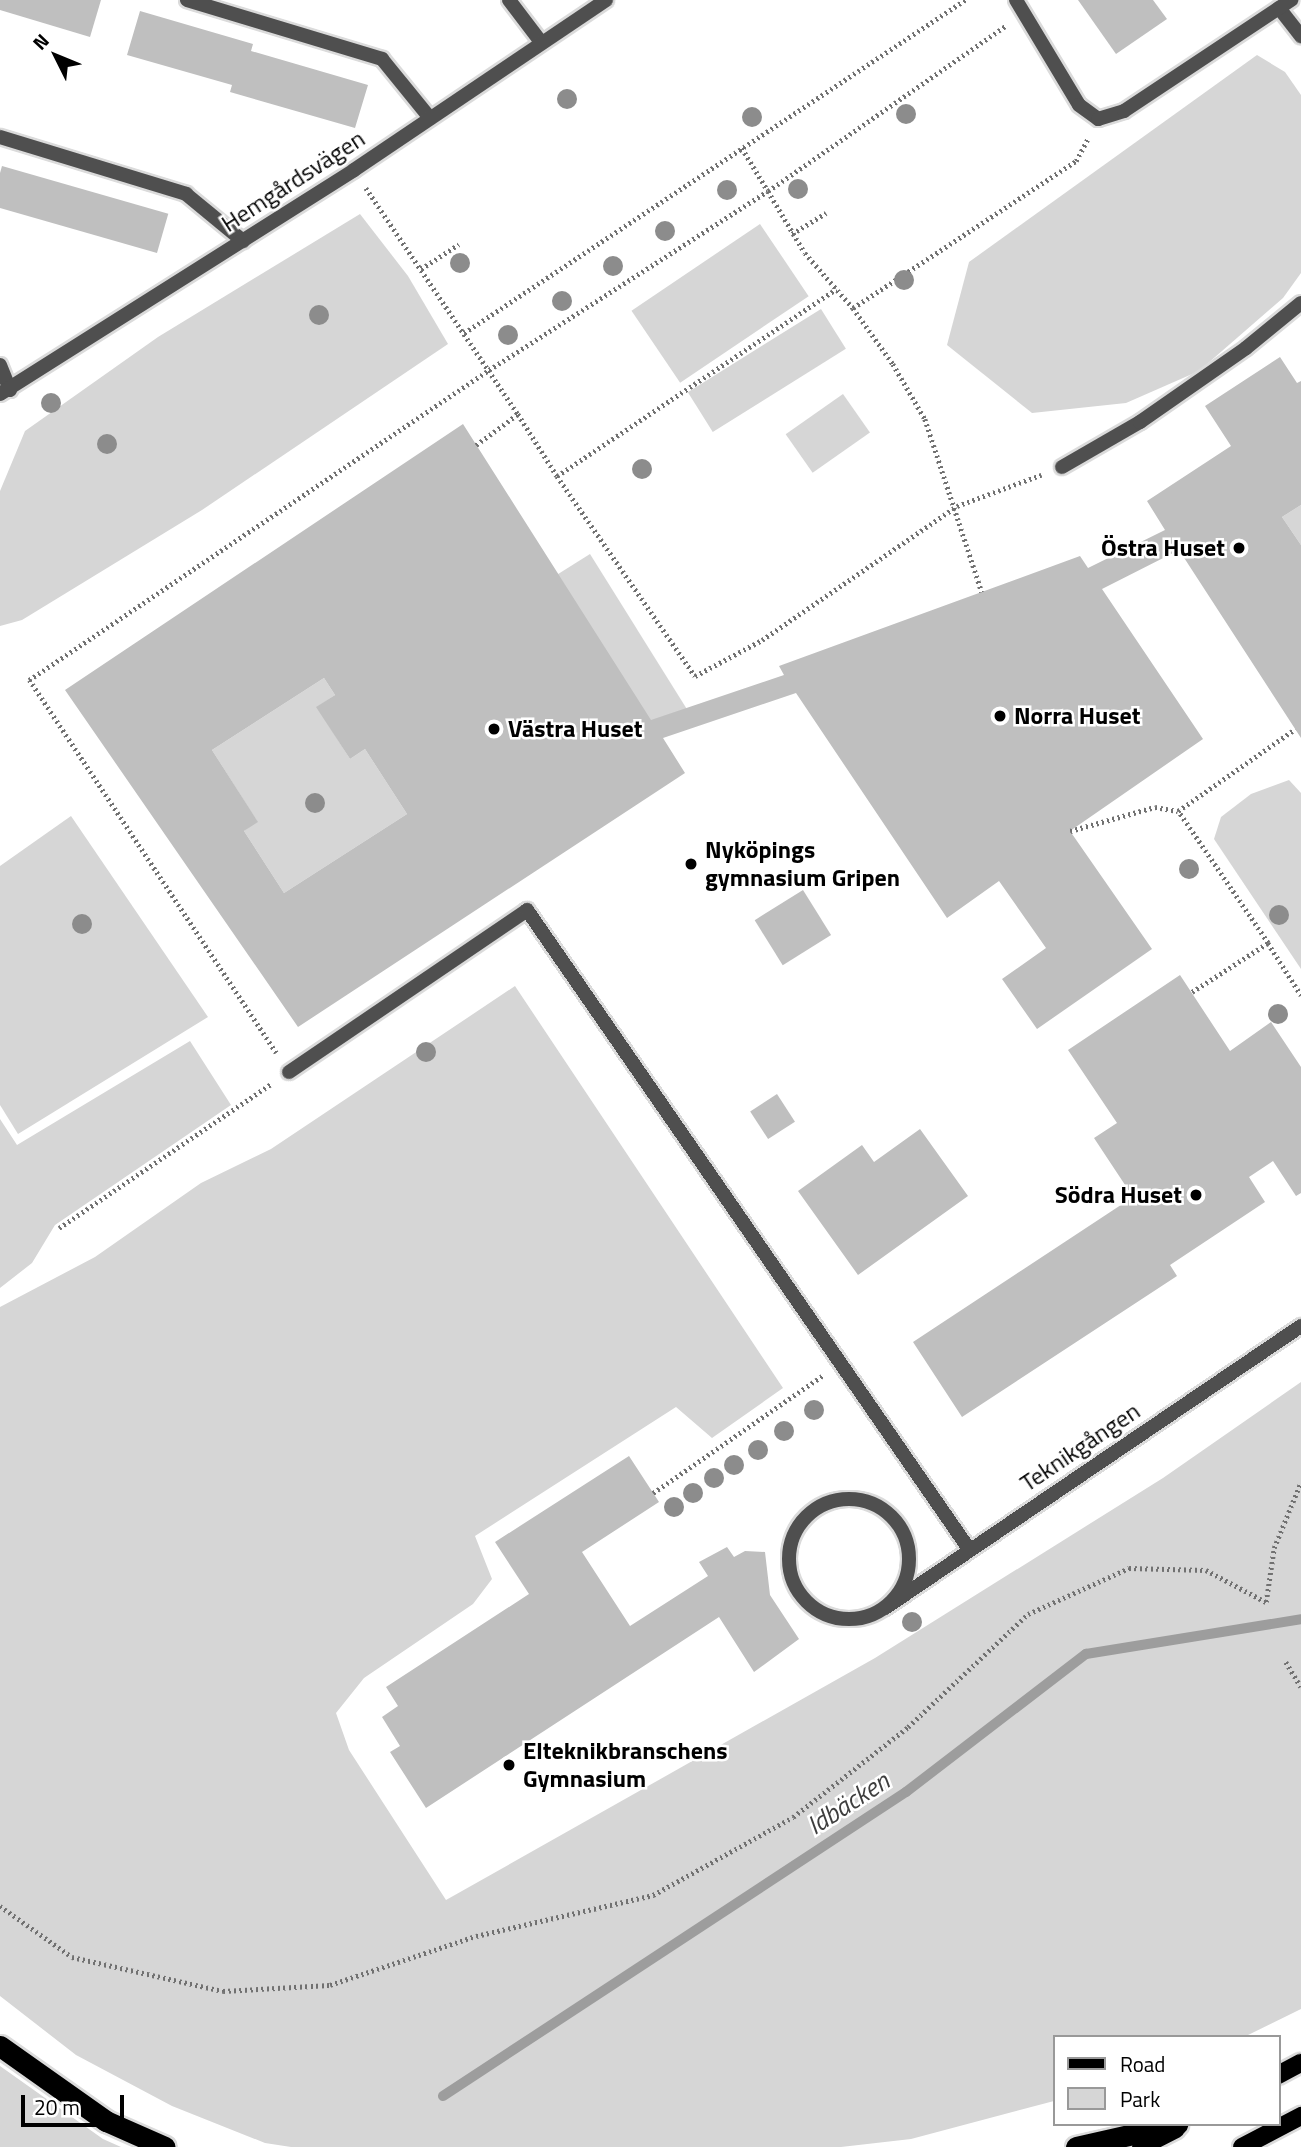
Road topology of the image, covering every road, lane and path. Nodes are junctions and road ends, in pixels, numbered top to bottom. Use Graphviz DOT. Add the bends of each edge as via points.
graph roads {
  1 [pos="187,0"];
  2 [pos="509,0"];
  3 [pos="606,0"];
  4 [pos="965,0"];
  5 [pos="1285,4"];
  6 [pos="1020,7"];
  7 [pos="1301,36"];
  8 [pos="541,42"];
  9 [pos="430,118"];
  10 [pos="1098,119"];
  11 [pos="6,139"];
  12 [pos="742,148"];
  13 [pos="354,170"];
  14 [pos="768,191"];
  15 [pos="826,213"];
  16 [pos="792,234"];
  17 [pos="243,241"];
  18 [pos="459,244"];
  19 [pos="421,270"];
  20 [pos="836,289"];
  21 [pos="1301,303"];
  22 [pos="853,308"];
  23 [pos="464,333"];
  24 [pos="0,365"];
  25 [pos="489,370"];
  26 [pos="5,392"];
  27 [pos="517,414"];
  28 [pos="476,445"];
  29 [pos="1062,467"];
  30 [pos="557,477"];
  31 [pos="957,506"];
  32 [pos="982,592"];
  33 [pos="1295,729"];
  34 [pos="1178,811"];
  35 [pos="1070,831"];
  36 [pos="1268,943"];
  37 [pos="1192,992"];
  38 [pos="1301,995"];
  39 [pos="289,1072"];
  40 [pos="59,1228"];
  41 [pos="1301,1326"];
  42 [pos="840,1363"];
  43 [pos="1301,1482"];
  44 [pos="653,1493"];
  45 [pos="969,1549"];
  46 [pos="885,1608"];
  47 [pos="1286,1662"];
  48 [pos="1301,1687"];
  49 [pos="0,1906"];
  50 [pos="0,2046"];
  51 [pos="1301,2116"];
  52 [pos="1168,2126"];
  53 [pos="1181,2126"];
  54 [pos="165,2147"];
  55 [pos="1076,2147"];
  56 [pos="1141,2147"];
  57 [pos="1242,2147"];
  1 -- 9 [label="street" via="382,59"];
  2 -- 8 [label="street"];
  3 -- 8 [label="street, Hemgårdsvägen"];
  4 -- 12 [label="path"];
  5 -- 7 [label="street"];
  5 -- 10 [label="street" via="1124,111"];
  6 -- 10 [label="street" via="1079,105"];
  6 -- 14 [label="path"];
  8 -- 9 [label="street, Hemgårdsvägen"];
  9 -- 13 [label="street, Hemgårdsvägen"];
  10 -- 22 [label="path" via="1076,161"];
  11 -- 17 [label="street" via="187,194"];
  12 -- 14 [label="path"];
  12 -- 23 [label="path"];
  13 -- 17 [label="street, Hemgårdsvägen"];
  13 -- 19 [label="path"];
  14 -- 16 [label="path"];
  14 -- 25 [label="path"];
  15 -- 16 [label="path"];
  16 -- 20 [label="path"];
  17 -- 26 [label="street, Hemgårdsvägen"];
  18 -- 19 [label="path"];
  19 -- 23 [label="path"];
  20 -- 22 [label="path"];
  20 -- 30 [label="path"];
  21 -- 29 [label="street" via="1151,414"];
  22 -- 31 [label="path" via="925,419"];
  23 -- 25 [label="path"];
  24 -- 26 [label="street"];
  25 -- 27 [label="path"];
  25 -- 39 [label="path" via="29,680"];
  27 -- 28 [label="path"];
  27 -- 30 [label="path"];
  29 -- 31 [label="path"];
  30 -- 31 [label="path" via="695,676 762,640"];
  31 -- 32 [label="path"];
  33 -- 34 [label="path"];
  34 -- 35 [label="path" via="1155,807"];
  34 -- 36 [label="path"];
  36 -- 37 [label="path"];
  36 -- 38 [label="path"];
  39 -- 40 [label="path"];
  39 -- 42 [label="street" via="527,909"];
  41 -- 45 [label="street, Teknikgången"];
  42 -- 44 [label="path"];
  42 -- 45 [label="street"];
  43 -- 49 [label="path" via="1274,1548 1266,1602 1206,1570 1129,1568 1028,1614 908,1727 793,1817 653,1895 476,1936 330,1985 223,1992 72,1957"];
  45 -- 46 [label="street, Teknikgången"];
  46 -- 46 [label="street, Teknikgången" via="897,1596 909,1570 902,1528 869,1501 841,1499 814,1509 795,1530 788,1558 803,1598 839,1619 870,1616"];
  47 -- 48 [label="path"];
  50 -- 54 [label="highway" via="106,2121"];
  51 -- 57 [label="main road"];
  52 -- 55 [label="highway"];
  53 -- 56 [label="main road"];
}
